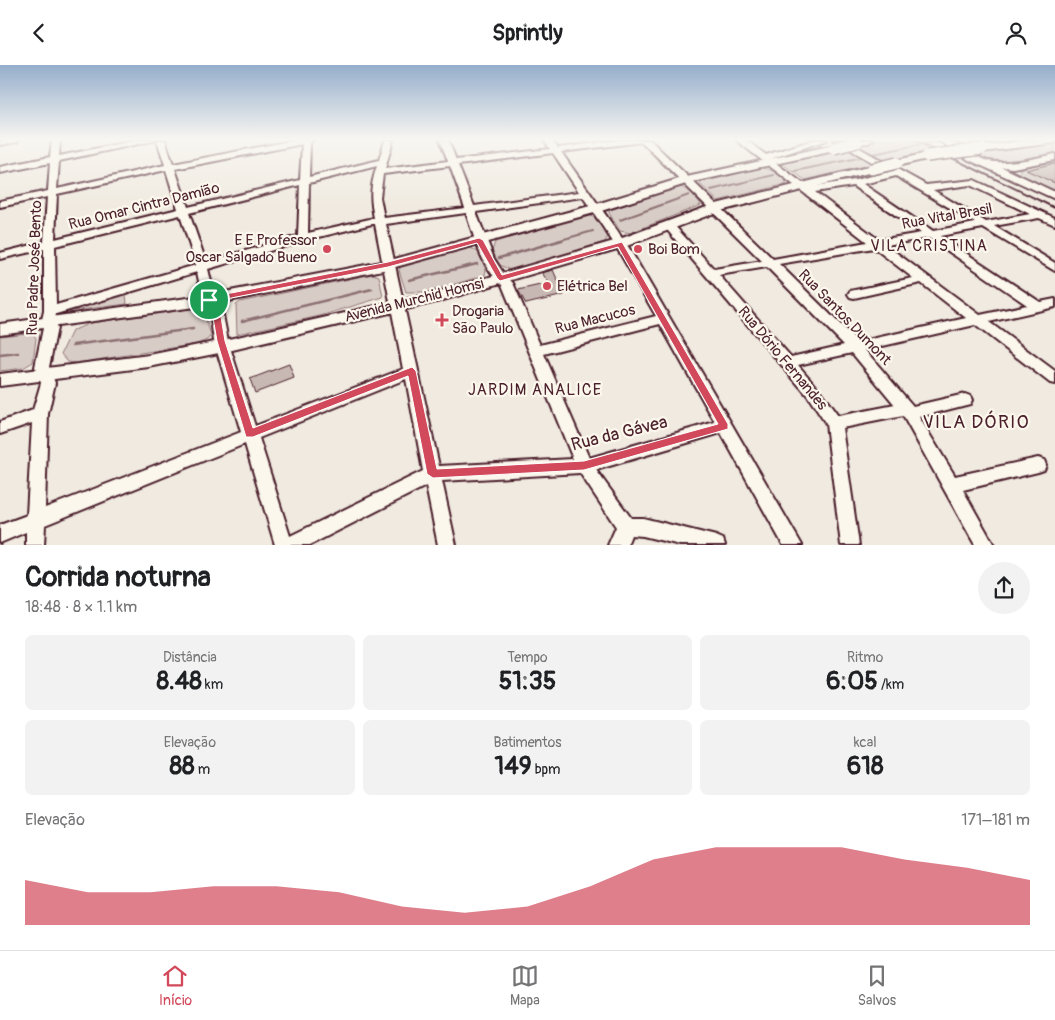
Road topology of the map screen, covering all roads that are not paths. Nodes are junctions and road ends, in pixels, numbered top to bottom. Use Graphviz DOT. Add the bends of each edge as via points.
graph roads {
  1 [pos="39,162"];
  2 [pos="56,162"];
  3 [pos="168,162"];
  4 [pos="193,162"];
  5 [pos="305,162"];
  6 [pos="383,162"];
  7 [pos="458,162"];
  8 [pos="563,162"];
  9 [pos="668,162"];
  10 [pos="884,162"];
  11 [pos="912,162"];
  12 [pos="982,162"];
  13 [pos="992,162"];
  14 [pos="1027,162"];
  15 [pos="453,163"];
  16 [pos="769,163"];
  17 [pos="1014,165"];
  18 [pos="169,167"];
  19 [pos="381,167"];
  20 [pos="898,168"];
  21 [pos="0,170"];
  22 [pos="686,180"];
  23 [pos="1020,181"];
  24 [pos="304,182"];
  25 [pos="855,183"];
  26 [pos="805,188"];
  27 [pos="924,188"];
  28 [pos="54,193"];
  29 [pos="584,194"];
  30 [pos="1055,197"];
  31 [pos="0,204"];
  32 [pos="716,208"];
  33 [pos="594,209"];
  34 [pos="470,210"];
  35 [pos="183,211"];
  36 [pos="1041,215"];
  37 [pos="380,221"];
  38 [pos="1055,222"];
  39 [pos="668,225"];
  40 [pos="984,225"];
  41 [pos="931,234"];
  42 [pos="303,238"];
  43 [pos="479,240"];
  44 [pos="877,243"];
  45 [pos="48,244"];
  46 [pos="620,244"];
  47 [pos="0,257"];
  48 [pos="770,262"];
  49 [pos="388,265"];
  50 [pos="202,267"];
  51 [pos="1055,268"];
  52 [pos="711,273"];
  53 [pos="500,278"];
  54 [pos="924,279"];
  55 [pos="854,294"];
  56 [pos="209,300"];
  57 [pos="1055,303"];
  58 [pos="397,305"];
  59 [pos="1038,307"];
  60 [pos="49,317"];
  61 [pos="662,319"];
  62 [pos="978,320"];
  63 [pos="0,329"];
  64 [pos="224,346"];
  65 [pos="854,347"];
  66 [pos="536,351"];
  67 [pos="787,363"];
  68 [pos="412,371"];
  69 [pos="44,375"];
  70 [pos="1055,379"];
  71 [pos="0,380"];
  72 [pos="965,400"];
  73 [pos="908,411"];
  74 [pos="40,414"];
  75 [pos="834,423"];
  76 [pos="724,427"];
  77 [pos="0,428"];
  78 [pos="250,434"];
  79 [pos="584,465"];
  80 [pos="1038,465"];
  81 [pos="433,474"];
  82 [pos="950,485"];
  83 [pos="36,520"];
  84 [pos="626,526"];
  85 [pos="0,534"];
  86 [pos="35,545"];
  87 [pos="284,545"];
  88 [pos="291,545"];
  89 [pos="447,545"];
  90 [pos="617,545"];
  91 [pos="716,545"];
  92 [pos="793,545"];
  93 [pos="850,545"];
  94 [pos="985,545"];
  1 -- 21 [label="street"];
  2 -- 28 [label="street, Rua Padre José Bento"];
  3 -- 18 [label="street"];
  4 -- 18 [label="street"];
  5 -- 24 [label="street"];
  6 -- 19 [label="street"];
  7 -- 15 [label="street, Rua Omar Cintra Damião"];
  8 -- 29 [label="street"];
  9 -- 22 [label="street, Rua Santos Dumont"];
  10 -- 20 [label="street"];
  11 -- 20 [label="main road, Avenida Murchid Homsi, bridge"];
  12 -- 23 [label="main road"];
  13 -- 17 [label="main road"];
  14 -- 17 [label="main road"];
  15 -- 19 [label="street, Rua Omar Cintra Damião"];
  15 -- 34 [label="street"];
  16 -- 22 [label="main road"];
  16 -- 26 [label="street"];
  17 -- 23 [label="main road" via="1012,171"];
  18 -- 28 [label="street"];
  18 -- 35 [label="street"];
  19 -- 24 [label="street, Rua Omar Cintra Damião"];
  19 -- 37 [label="street" via="375,189"];
  20 -- 25 [label="street" via="895,175"];
  20 -- 26 [label="main road, Avenida Murchid Homsi, bridge" via="872,169"];
  20 -- 27 [label="street"];
  22 -- 32 [label="street, Rua Santos Dumont"];
  22 -- 33 [label="main road"];
  23 -- 30 [label="main road"];
  24 -- 35 [label="street, Rua Omar Cintra Damião"];
  24 -- 42 [label="street"];
  25 -- 26 [label="street"];
  25 -- 41 [label="street"];
  26 -- 32 [label="main road, Avenida Murchid Homsi"];
  26 -- 44 [label="street"];
  27 -- 36 [label="street" via="971,182"];
  27 -- 40 [label="street"];
  28 -- 31 [label="street"];
  28 -- 45 [label="street, Rua Padre José Bento"];
  29 -- 33 [label="street"];
  29 -- 34 [label="street"];
  32 -- 39 [label="main road, Avenida Murchid Homsi"];
  32 -- 48 [label="street, Rua Santos Dumont"];
  33 -- 43 [label="main road"];
  33 -- 46 [label="street"];
  34 -- 37 [label="street"];
  34 -- 43 [label="street"];
  35 -- 45 [label="street, Rua Omar Cintra Damião"];
  35 -- 50 [label="street"];
  36 -- 38 [label="street"];
  36 -- 40 [label="street, Rua Vital Brasil"];
  37 -- 42 [label="street"];
  37 -- 49 [label="street"];
  39 -- 46 [label="main road, Avenida Murchid Homsi"];
  39 -- 52 [label="street, Rua Dório Fernandes"];
  40 -- 41 [label="street, Rua Vital Brasil"];
  40 -- 51 [label="street"];
  41 -- 44 [label="street, Rua Vital Brasil"];
  41 -- 59 [label="street"];
  42 -- 50 [label="street"];
  43 -- 49 [label="main road"];
  43 -- 53 [label="street"];
  44 -- 48 [label="street, Rua Vital Brasil"];
  44 -- 54 [label="street"];
  45 -- 47 [label="street, Rua Omar Cintra Damião"];
  45 -- 60 [label="street, Rua Padre José Bento"];
  46 -- 53 [label="main road, Avenida Murchid Homsi"];
  46 -- 61 [label="street"];
  48 -- 52 [label="street, Rua Vital Brasil"];
  48 -- 65 [label="street, Rua Santos Dumont"];
  49 -- 56 [label="main road"];
  49 -- 58 [label="street"];
  50 -- 56 [label="street"];
  50 -- 60 [label="street"];
  52 -- 67 [label="street, Rua Dório Fernandes"];
  53 -- 58 [label="main road, Avenida Murchid Homsi"];
  53 -- 66 [label="street" via="507,283"];
  54 -- 55 [label="street"];
  54 -- 62 [label="street"];
  56 -- 60 [label="main road"];
  56 -- 64 [label="street" via="215,305"];
  57 -- 59 [label="street"];
  58 -- 64 [label="main road, Avenida Murchid Homsi"];
  58 -- 68 [label="street"];
  59 -- 62 [label="street"];
  60 -- 63 [label="main road"];
  60 -- 69 [label="street, Rua Padre José Bento" via="50,328 42,367"];
  61 -- 66 [label="street, Rua Macucos"];
  61 -- 76 [label="street"];
  62 -- 65 [label="street"];
  62 -- 70 [label="street"];
  64 -- 69 [label="main road, Avenida Murchid Homsi" via="149,361"];
  64 -- 78 [label="street"];
  65 -- 67 [label="street"];
  65 -- 73 [label="street, Rua Santos Dumont"];
  66 -- 79 [label="street"];
  67 -- 75 [label="street, Rua Dório Fernandes" via="825,407"];
  68 -- 78 [label="street"];
  68 -- 81 [label="street"];
  69 -- 71 [label="main road, Avenida Murchid Homsi"];
  69 -- 74 [label="street, Rua Padre José Bento" via="48,383"];
  72 -- 73 [label="street"];
  73 -- 75 [label="street"];
  73 -- 82 [label="street, Rua Santos Dumont"];
  74 -- 77 [label="street"];
  74 -- 83 [label="street, Rua Padre José Bento"];
  75 -- 93 [label="street, Rua Dório Fernandes"];
  76 -- 79 [label="street, Rua da Gávea"];
  76 -- 92 [label="street"];
  78 -- 83 [label="street"];
  78 -- 87 [label="street"];
  79 -- 81 [label="street, Rua da Gávea"];
  79 -- 84 [label="street"];
  80 -- 82 [label="street"];
  81 -- 88 [label="street"];
  81 -- 89 [label="street"];
  82 -- 94 [label="street, Rua Santos Dumont"];
  83 -- 85 [label="street"];
  83 -- 86 [label="street, Rua Padre José Bento"];
  84 -- 90 [label="street"];
  84 -- 91 [label="street" via="643,527"];
}
